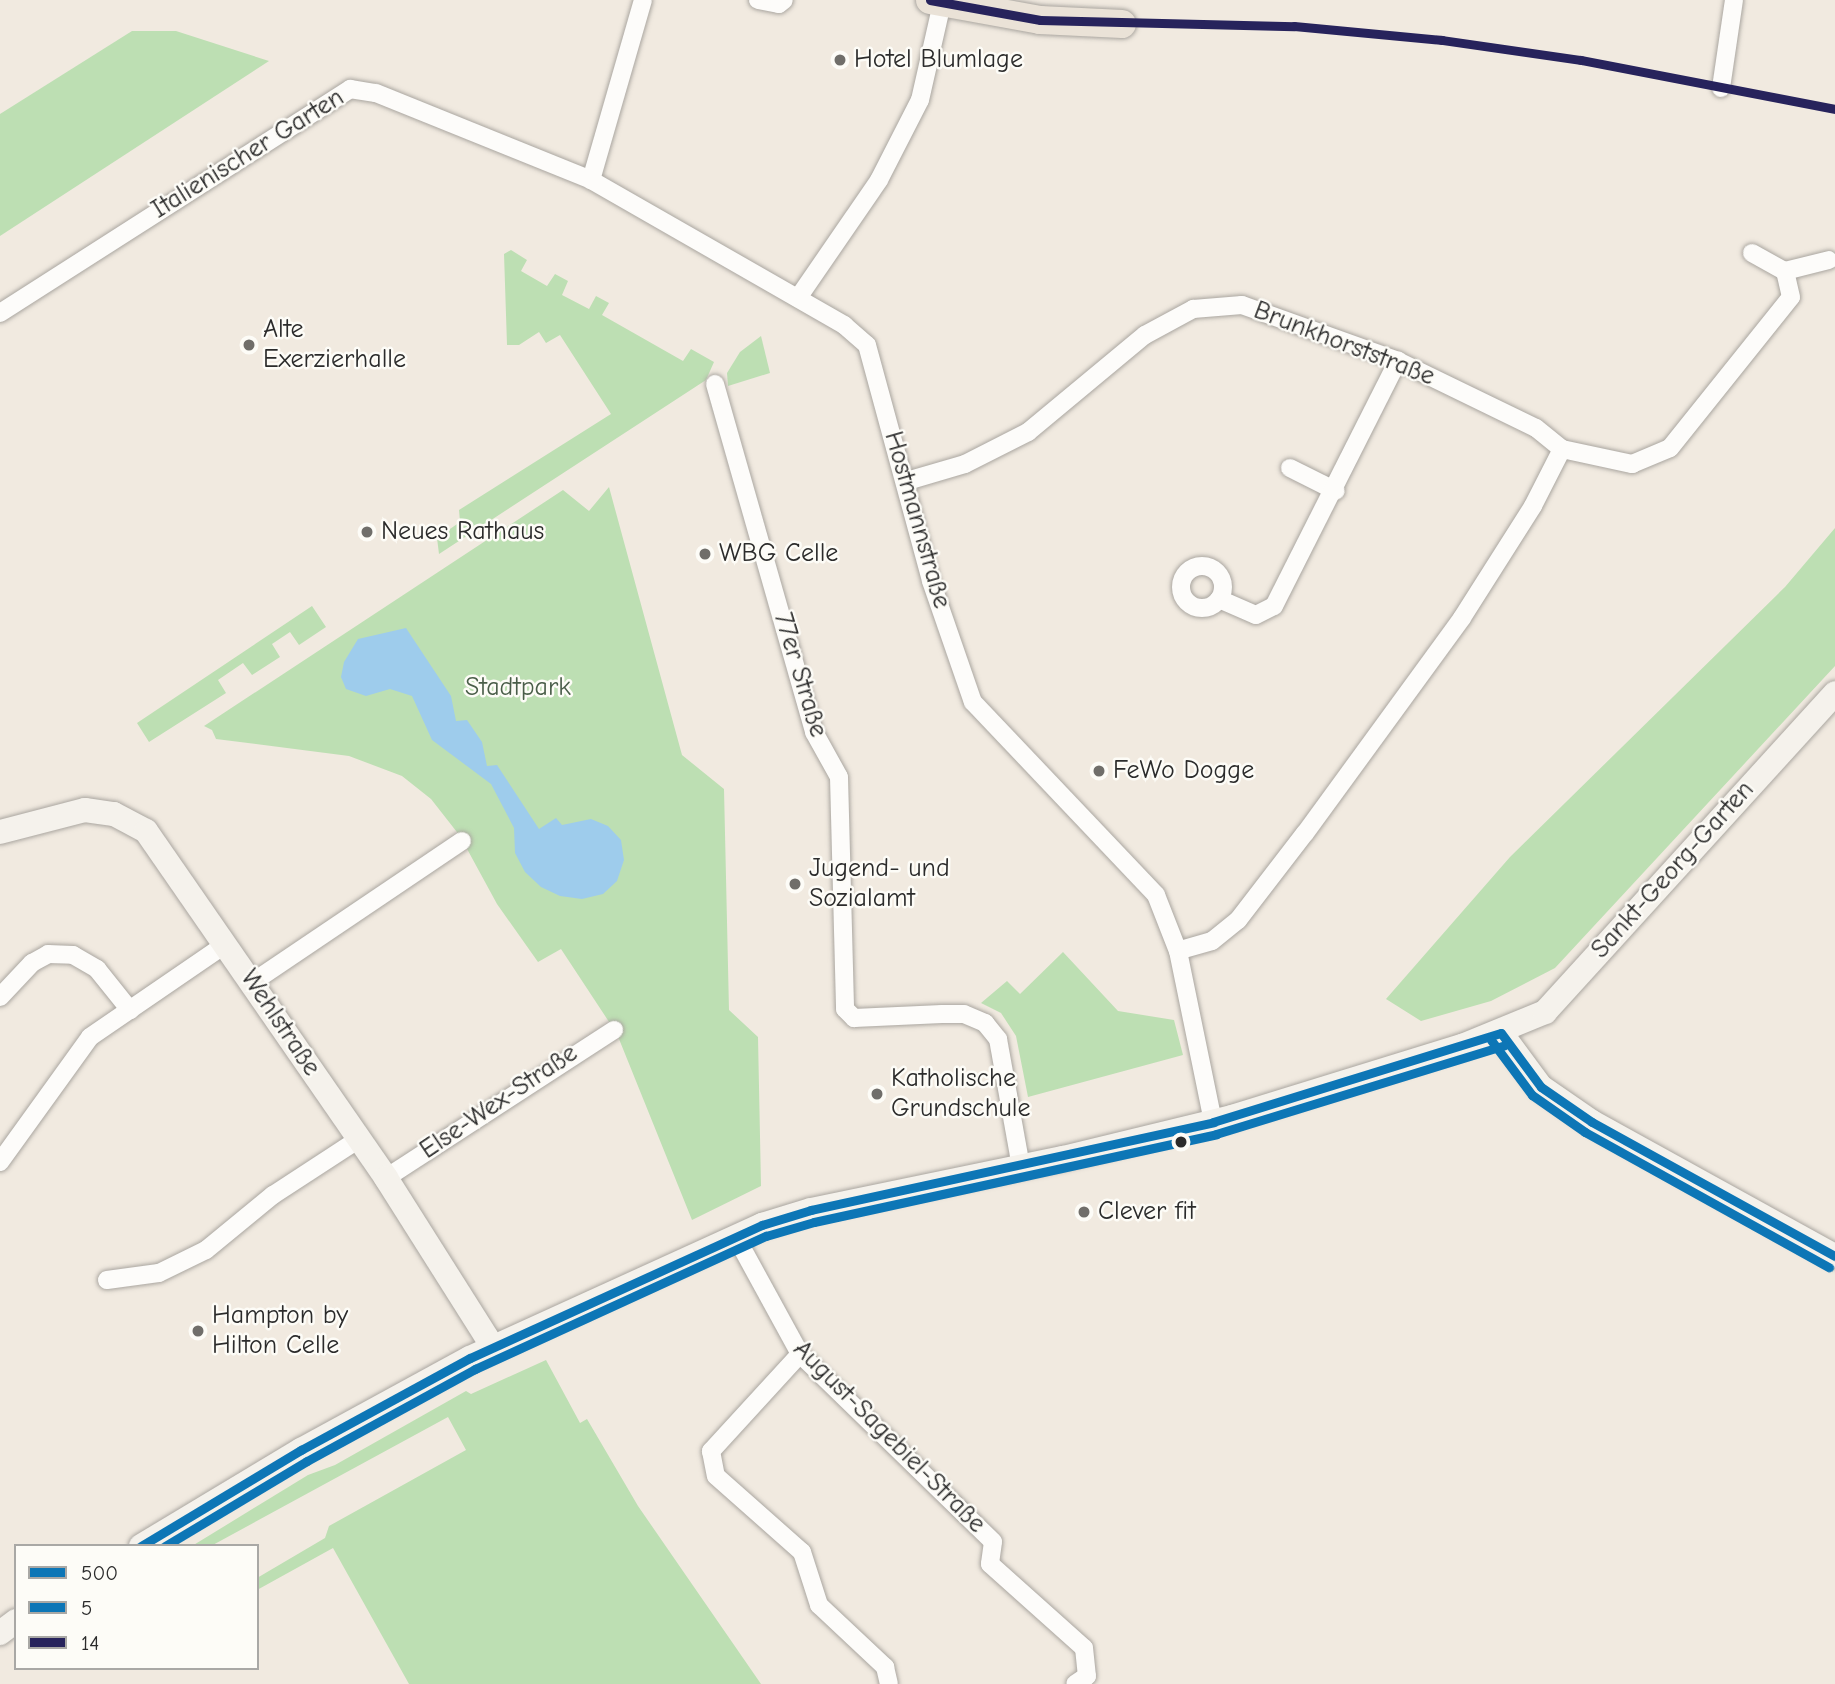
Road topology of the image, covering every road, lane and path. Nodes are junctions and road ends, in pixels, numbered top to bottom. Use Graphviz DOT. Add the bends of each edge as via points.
graph roads {
  1 [pos="643,0"];
  2 [pos="758,0"];
  3 [pos="783,0"];
  4 [pos="1734,0"];
  5 [pos="936,1"];
  6 [pos="1122,24"];
  7 [pos="1721,88"];
  8 [pos="591,180"];
  9 [pos="1752,253"];
  10 [pos="1829,260"];
  11 [pos="1785,271"];
  12 [pos="798,298"];
  13 [pos="0,313"];
  14 [pos="1398,361"];
  15 [pos="715,384"];
  16 [pos="1562,449"];
  17 [pos="1290,468"];
  18 [pos="907,481"];
  19 [pos="1336,491"];
  20 [pos="1219,599"];
  21 [pos="1835,693"];
  22 [pos="0,832"];
  23 [pos="462,841"];
  24 [pos="226,944"];
  25 [pos="1178,951"];
  26 [pos="253,982"];
  27 [pos="0,997"];
  28 [pos="130,1010"];
  29 [pos="614,1030"];
  30 [pos="1501,1033"];
  31 [pos="1213,1122"];
  32 [pos="359,1139"];
  33 [pos="0,1162"];
  34 [pos="1021,1167"];
  35 [pos="386,1178"];
  36 [pos="736,1237"];
  37 [pos="1835,1256"];
  38 [pos="107,1280"];
  39 [pos="493,1347"];
  40 [pos="800,1354"];
  41 [pos="144,1544"];
  42 [pos="889,1684"];
  43 [pos="1075,1684"];
  1 -- 8 [label="street"];
  2 -- 3 [label="street" via="779,4"];
  4 -- 7 [label="street"];
  5 -- 6 [label="main road" via="1040,20"];
  5 -- 12 [label="street" via="936,40 920,100 879,180"];
  8 -- 12 [label="street, Hostmannstraße"];
  8 -- 13 [label="street, Italienischer Garten" via="376,93 351,89"];
  9 -- 11 [label="street"];
  10 -- 11 [label="street"];
  11 -- 16 [label="street, Brunkhorststraße" via="1791,297 1670,448 1632,464"];
  12 -- 18 [label="street, Hostmannstraße" via="844,325 867,345"];
  14 -- 16 [label="street, Brunkhorststraße" via="1536,429"];
  14 -- 18 [label="street, Brunkhorststraße" via="1242,305 1193,309 1145,335 1028,432 965,464"];
  14 -- 19 [label="street"];
  15 -- 34 [label="street, 77er Straße" via="814,732 839,777 845,1009 854,1018 953,1014 985,1023 998,1039"];
  16 -- 25 [label="street" via="1533,506 1462,618 1313,823 1238,920 1212,941"];
  17 -- 19 [label="street"];
  18 -- 25 [label="street, Hostmannstraße" via="931,581 973,702 1093,831 1131,864 1156,895"];
  19 -- 20 [label="street" via="1273,606 1256,615"];
  21 -- 30 [label="street, Sankt-Georg-Garten" via="1545,1012"];
  22 -- 24 [label="street, Wehlstraße" via="85,810 127,819 156,841"];
  23 -- 26 [label="street"];
  24 -- 26 [label="street, Wehlstraße"];
  24 -- 28 [label="street"];
  25 -- 31 [label="street, Hostmannstraße"];
  26 -- 32 [label="street, Wehlstraße"];
  27 -- 28 [label="street" via="32,963 48,954 73,956 97,969"];
  28 -- 33 [label="street" via="90,1037 70,1060"];
  29 -- 35 [label="street, Else-Wex-Straße"];
  30 -- 31 [label="street"];
  30 -- 37 [label="street" via="1541,1087 1561,1101"];
  31 -- 34 [label="street"];
  32 -- 35 [label="street, Wehlstraße"];
  32 -- 38 [label="street" via="273,1195 206,1250 159,1273"];
  34 -- 36 [label="street" via="811,1210"];
  35 -- 39 [label="street, Wehlstraße"];
  36 -- 39 [label="street"];
  36 -- 40 [label="street, August-Sagebiel-Straße"];
  39 -- 41 [label="street" via="301,1450"];
  40 -- 42 [label="street" via="711,1451 716,1476 802,1552 819,1605 886,1667"];
  40 -- 43 [label="street, August-Sagebiel-Straße" via="993,1542 990,1564 1084,1648 1087,1676"];
}
